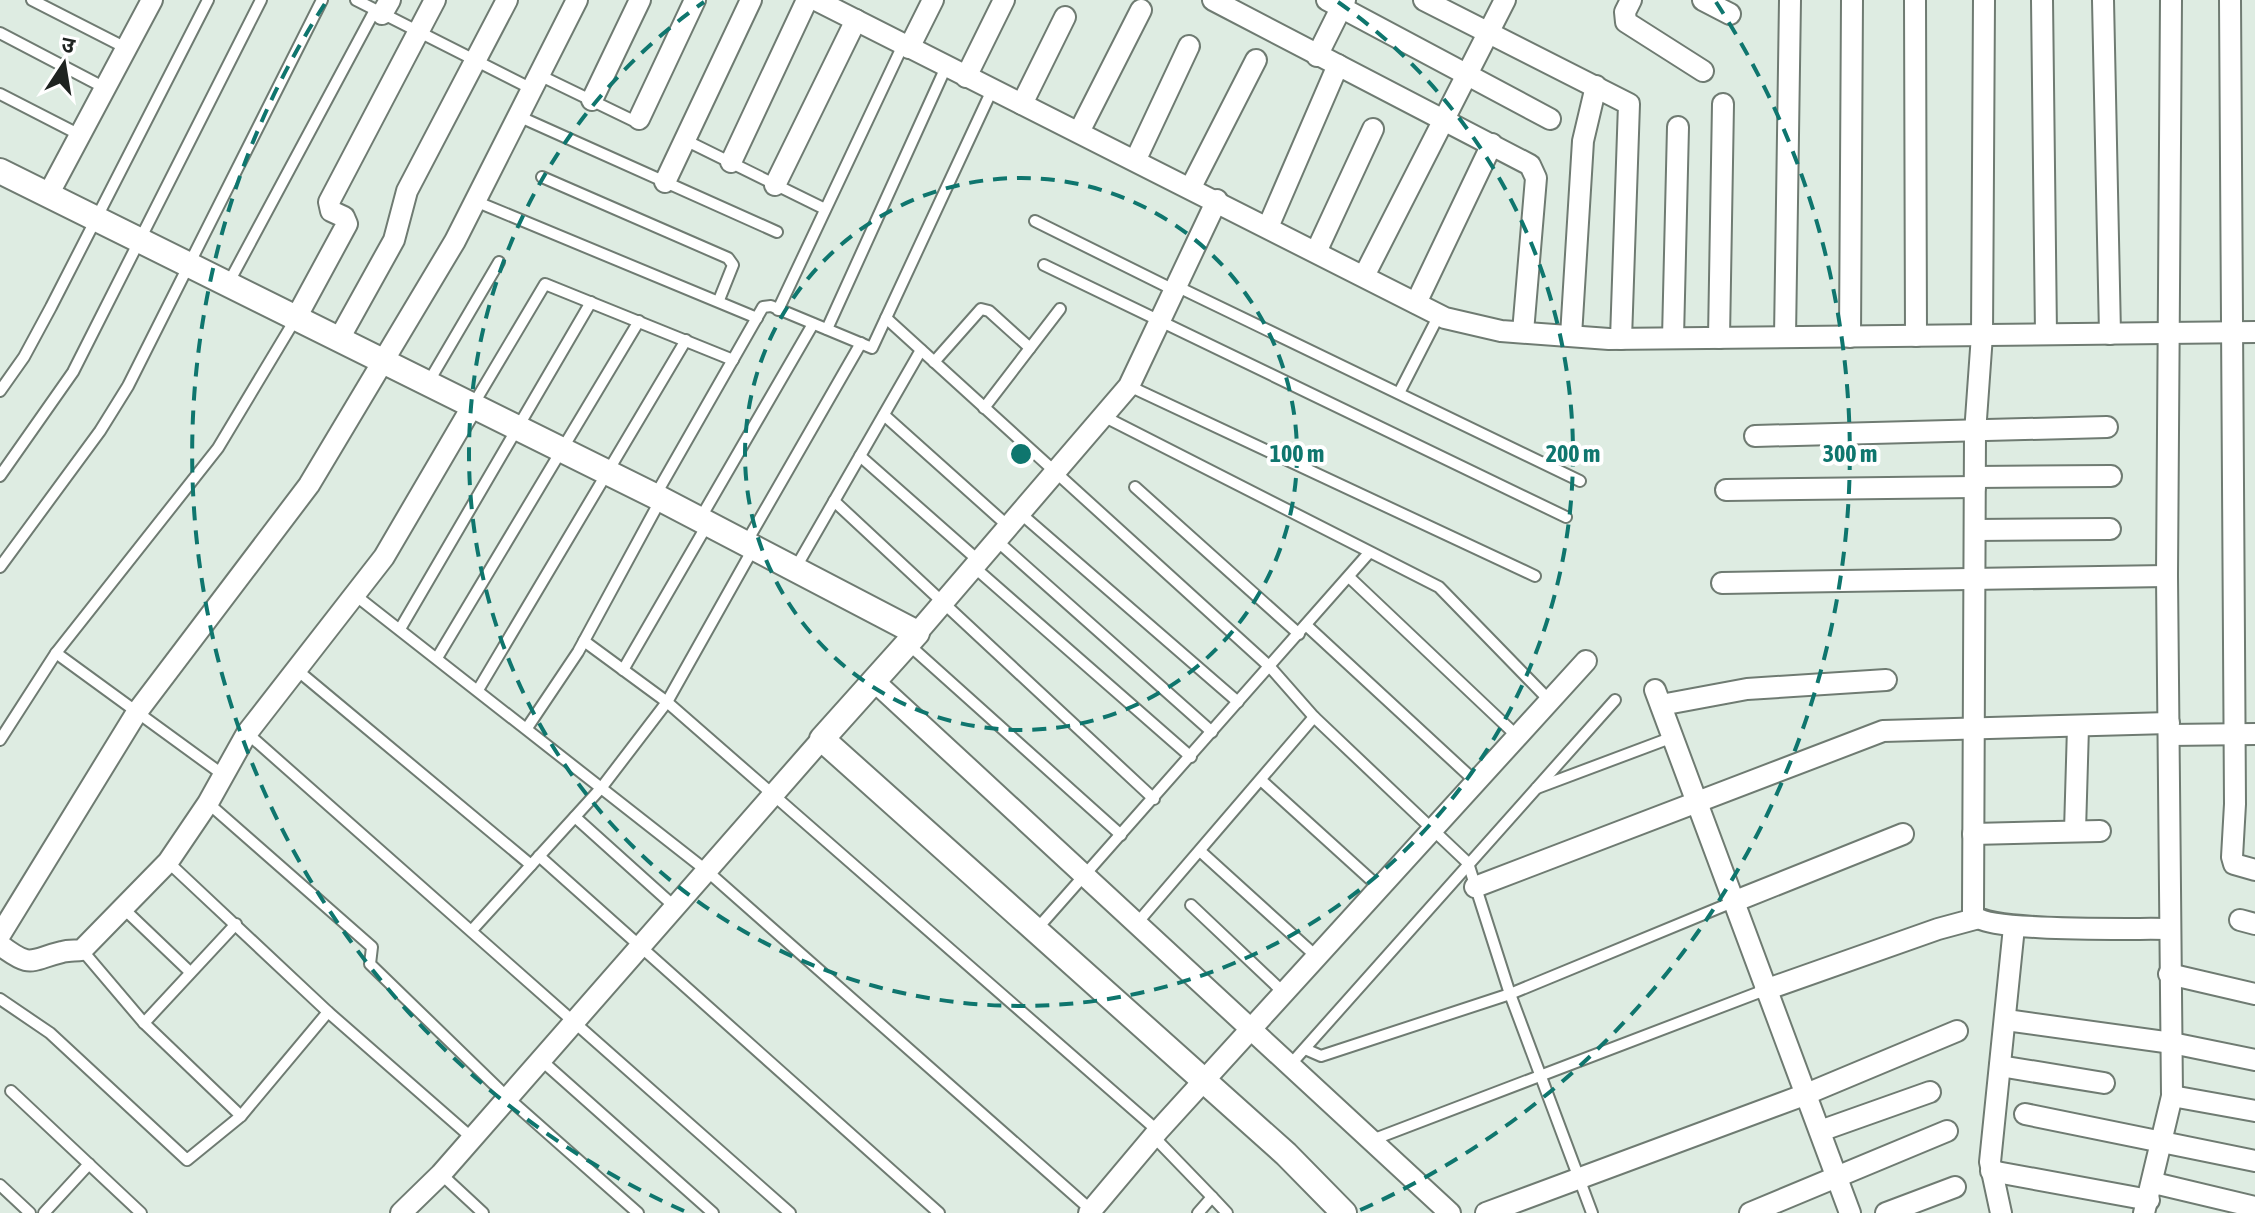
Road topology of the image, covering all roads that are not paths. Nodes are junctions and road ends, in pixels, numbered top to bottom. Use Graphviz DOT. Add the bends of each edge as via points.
graph roads {
  1 [pos="32,0"];
  2 [pos="152,0"];
  3 [pos="208,0"];
  4 [pos="261,0"];
  5 [pos="322,0"];
  6 [pos="356,0"];
  7 [pos="435,0"];
  8 [pos="507,0"];
  9 [pos="577,0"];
  10 [pos="640,0"];
  11 [pos="695,0"];
  12 [pos="751,0"];
  13 [pos="807,0"];
  14 [pos="816,0"];
  15 [pos="933,0"];
  16 [pos="1004,0"];
  17 [pos="1213,0"];
  18 [pos="1424,0"];
  19 [pos="1505,0"];
  20 [pos="1631,0"];
  21 [pos="1703,0"];
  22 [pos="1790,0"];
  23 [pos="1852,0"];
  24 [pos="1915,0"];
  25 [pos="1984,0"];
  26 [pos="2042,0"];
  27 [pos="2103,0"];
  28 [pos="2171,0"];
  29 [pos="2230,0"];
  30 [pos="1338,3"];
  31 [pos="382,8"];
  32 [pos="1141,10"];
  33 [pos="855,13"];
  34 [pos="1730,14"];
  35 [pos="1065,17"];
  36 [pos="419,32"];
  37 [pos="1488,32"];
  38 [pos="0,33"];
  39 [pos="906,46"];
  40 [pos="1189,46"];
  41 [pos="126,48"];
  42 [pos="1317,56"];
  43 [pos="475,60"];
  44 [pos="1256,60"];
  45 [pos="1338,65"];
  46 [pos="946,67"];
  47 [pos="1703,71"];
  48 [pos="1465,74"];
  49 [pos="966,77"];
  50 [pos="535,82"];
  51 [pos="1596,86"];
  52 [pos="105,88"];
  53 [pos="992,90"];
  54 [pos="0,94"];
  55 [pos="592,100"];
  56 [pos="1022,104"];
  57 [pos="1723,104"];
  58 [pos="518,116"];
  59 [pos="639,119"];
  60 [pos="1442,119"];
  61 [pos="1550,119"];
  62 [pos="1678,127"];
  63 [pos="1373,129"];
  64 [pos="1079,132"];
  65 [pos="80,135"];
  66 [pos="685,140"];
  67 [pos="1492,144"];
  68 [pos="1136,159"];
  69 [pos="731,162"];
  70 [pos="0,171"];
  71 [pos="542,177"];
  72 [pos="665,182"];
  73 [pos="775,185"];
  74 [pos="1191,187"];
  75 [pos="48,195"];
  76 [pos="1217,200"];
  77 [pos="475,201"];
  78 [pos="825,209"];
  79 [pos="95,218"];
  80 [pos="1035,221"];
  81 [pos="1268,227"];
  82 [pos="777,232"];
  83 [pos="138,239"];
  84 [pos="1316,252"];
  85 [pos="499,262"];
  86 [pos="186,265"];
  87 [pos="1044,265"];
  88 [pos="1364,276"];
  89 [pos="228,284"];
  90 [pos="1175,288"];
  91 [pos="719,300"];
  92 [pos="591,302"];
  93 [pos="1416,303"];
  94 [pos="1060,309"];
  95 [pos="778,310"];
  96 [pos="1439,315"];
  97 [pos="296,318"];
  98 [pos="757,318"];
  99 [pos="886,318"];
  100 [pos="1160,320"];
  101 [pos="639,321"];
  102 [pos="813,324"];
  103 [pos="827,329"];
  104 [pos="1523,332"];
  105 [pos="2255,332"];
  106 [pos="2167,333"];
  107 [pos="2233,333"];
  108 [pos="2046,334"];
  109 [pos="2110,334"];
  110 [pos="1982,335"];
  111 [pos="1571,336"];
  112 [pos="1916,336"];
  113 [pos="1785,337"];
  114 [pos="1850,337"];
  115 [pos="1673,338"];
  116 [pos="1719,338"];
  117 [pos="339,339"];
  118 [pos="1621,339"];
  119 [pos="686,340"];
  120 [pos="861,343"];
  121 [pos="1030,348"];
  122 [pos="921,350"];
  123 [pos="382,360"];
  124 [pos="733,360"];
  125 [pos="934,362"];
  126 [pos="428,383"];
  127 [pos="1129,386"];
  128 [pos="0,391"];
  129 [pos="1399,393"];
  130 [pos="473,405"];
  131 [pos="984,408"];
  132 [pos="884,415"];
  133 [pos="1103,416"];
  134 [pos="2107,427"];
  135 [pos="519,428"];
  136 [pos="1975,433"];
  137 [pos="1755,436"];
  138 [pos="563,450"];
  139 [pos="860,456"];
  140 [pos="1055,472"];
  141 [pos="610,473"];
  142 [pos="0,476"];
  143 [pos="2111,476"];
  144 [pos="1580,481"];
  145 [pos="1975,482"];
  146 [pos="1135,487"];
  147 [pos="1726,490"];
  148 [pos="658,497"];
  149 [pos="834,501"];
  150 [pos="1566,517"];
  151 [pos="704,521"];
  152 [pos="1008,526"];
  153 [pos="2110,529"];
  154 [pos="1975,530"];
  155 [pos="750,545"];
  156 [pos="1368,554"];
  157 [pos="976,564"];
  158 [pos="0,567"];
  159 [pos="795,569"];
  160 [pos="1535,576"];
  161 [pos="2167,576"];
  162 [pos="1349,577"];
  163 [pos="1974,579"];
  164 [pos="1722,583"];
  165 [pos="355,595"];
  166 [pos="943,602"];
  167 [pos="400,629"];
  168 [pos="1302,630"];
  169 [pos="912,638"];
  170 [pos="584,641"];
  171 [pos="56,653"];
  172 [pos="437,658"];
  173 [pos="1586,661"];
  174 [pos="1270,667"];
  175 [pos="297,670"];
  176 [pos="623,670"];
  177 [pos="1886,680"];
  178 [pos="874,681"];
  179 [pos="478,690"];
  180 [pos="1615,700"];
  181 [pos="1550,701"];
  182 [pos="667,702"];
  183 [pos="1238,702"];
  184 [pos="137,712"];
  185 [pos="1314,717"];
  186 [pos="1975,727"];
  187 [pos="2078,727"];
  188 [pos="527,728"];
  189 [pos="2169,729"];
  190 [pos="1212,732"];
  191 [pos="247,733"];
  192 [pos="2234,734"];
  193 [pos="2255,734"];
  194 [pos="1517,736"];
  195 [pos="1673,737"];
  196 [pos="822,739"];
  197 [pos="0,740"];
  198 [pos="1191,757"];
  199 [pos="222,774"];
  200 [pos="1262,781"];
  201 [pos="1476,782"];
  202 [pos="602,787"];
  203 [pos="1535,789"];
  204 [pos="775,794"];
  205 [pos="1154,799"];
  206 [pos="208,803"];
  207 [pos="1698,804"];
  208 [pos="2245,804"];
  209 [pos="575,817"];
  210 [pos="1432,830"];
  211 [pos="2075,831"];
  212 [pos="2100,831"];
  213 [pos="1903,834"];
  214 [pos="1973,834"];
  215 [pos="1121,835"];
  216 [pos="1200,851"];
  217 [pos="539,856"];
  218 [pos="168,862"];
  219 [pos="1468,863"];
  220 [pos="531,865"];
  221 [pos="2255,870"];
  222 [pos="707,871"];
  223 [pos="1086,875"];
  224 [pos="1475,887"];
  225 [pos="1380,888"];
  226 [pos="1733,902"];
  227 [pos="1191,905"];
  228 [pos="675,907"];
  229 [pos="124,909"];
  230 [pos="1975,919"];
  231 [pos="1138,922"];
  232 [pos="236,924"];
  233 [pos="2014,927"];
  234 [pos="473,929"];
  235 [pos="2169,929"];
  236 [pos="1036,930"];
  237 [pos="641,946"];
  238 [pos="2,949"];
  239 [pos="82,950"];
  240 [pos="1317,957"];
  241 [pos="190,972"];
  242 [pos="2169,974"];
  243 [pos="1765,990"];
  244 [pos="1284,993"];
  245 [pos="1510,994"];
  246 [pos="2255,994"];
  247 [pos="0,999"];
  248 [pos="328,1012"];
  249 [pos="2006,1020"];
  250 [pos="575,1021"];
  251 [pos="144,1023"];
  252 [pos="1252,1029"];
  253 [pos="1957,1031"];
  254 [pos="2172,1043"];
  255 [pos="1305,1049"];
  256 [pos="541,1060"];
  257 [pos="2255,1060"];
  258 [pos="1290,1065"];
  259 [pos="2000,1066"];
  260 [pos="1540,1076"];
  261 [pos="1205,1081"];
  262 [pos="2104,1083"];
  263 [pos="11,1091"];
  264 [pos="1930,1092"];
  265 [pos="1804,1095"];
  266 [pos="2172,1096"];
  267 [pos="508,1098"];
  268 [pos="2255,1111"];
  269 [pos="2025,1114"];
  270 [pos="241,1116"];
  271 [pos="1820,1131"];
  272 [pos="1947,1131"];
  273 [pos="1156,1134"];
  274 [pos="472,1138"];
  275 [pos="1372,1140"];
  276 [pos="2164,1141"];
  277 [pos="2255,1161"];
  278 [pos="89,1164"];
  279 [pos="1991,1171"];
  280 [pos="441,1174"];
  281 [pos="1577,1177"];
  282 [pos="1838,1179"];
  283 [pos="0,1185"];
  284 [pos="1955,1187"];
  285 [pos="1212,1197"];
  286 [pos="2149,1199"];
  287 [pos="2255,1207"];
  288 [pos="1090,1212"];
  289 [pos="30,1213"];
  290 [pos="44,1213"];
  291 [pos="141,1213"];
  292 [pos="401,1213"];
  293 [pos="483,1213"];
  294 [pos="638,1213"];
  295 [pos="713,1213"];
  296 [pos="790,1213"];
  297 [pos="939,1213"];
  298 [pos="1198,1213"];
  299 [pos="1227,1213"];
  300 [pos="1344,1213"];
  301 [pos="1450,1213"];
  302 [pos="1486,1213"];
  303 [pos="1592,1213"];
  304 [pos="1750,1213"];
  305 [pos="1850,1213"];
  306 [pos="1886,1213"];
  307 [pos="2001,1213"];
  1 -- 41 [label="lane"];
  2 -- 41 [label="street"];
  3 -- 79 [label="lane"];
  4 -- 83 [label="lane"];
  5 -- 86 [label="lane"];
  6 -- 31 [label="lane"];
  7 -- 36 [label="street"];
  8 -- 43 [label="street"];
  9 -- 50 [label="street"];
  10 -- 55 [label="street"];
  11 -- 59 [label="street"];
  12 -- 66 [label="street"];
  13 -- 69 [label="street"];
  14 -- 33 [label="street"];
  15 -- 39 [label="street"];
  16 -- 49 [label="street"];
  17 -- 42 [label="street"];
  18 -- 37 [label="street"];
  19 -- 37 [label="street"];
  20 -- 47 [label="street" via="1626,22"];
  21 -- 34 [label="street"];
  22 -- 113 [label="street"];
  23 -- 114 [label="street"];
  24 -- 112 [label="street"];
  25 -- 110 [label="street"];
  26 -- 108 [label="street"];
  27 -- 109 [label="street"];
  28 -- 106 [label="street"];
  29 -- 107 [label="street"];
  30 -- 42 [label="street"];
  30 -- 48 [label="street"];
  31 -- 36 [label="lane"];
  31 -- 89 [label="lane"];
  32 -- 64 [label="street"];
  33 -- 39 [label="street"];
  33 -- 73 [label="street"];
  35 -- 56 [label="street"];
  36 -- 43 [label="lane"];
  36 -- 97 [label="street" via="329,202 347,224"];
  37 -- 48 [label="street"];
  37 -- 51 [label="street"];
  38 -- 52 [label="lane"];
  39 -- 46 [label="street"];
  39 -- 78 [label="lane"];
  40 -- 68 [label="street"];
  41 -- 52 [label="street"];
  42 -- 45 [label="street"];
  43 -- 50 [label="lane"];
  43 -- 117 [label="street" via="407,191 394,240"];
  44 -- 74 [label="street"];
  45 -- 60 [label="street"];
  45 -- 81 [label="street"];
  46 -- 49 [label="street"];
  46 -- 103 [label="lane"];
  48 -- 60 [label="street"];
  48 -- 61 [label="street"];
  49 -- 53 [label="street"];
  50 -- 55 [label="lane"];
  50 -- 58 [label="street"];
  51 -- 111 [label="street" via="1583,141"];
  51 -- 118 [label="street" via="1626,101 1631,110"];
  52 -- 65 [label="street"];
  53 -- 56 [label="street"];
  53 -- 99 [label="lane"];
  54 -- 65 [label="lane"];
  55 -- 59 [label="lane"];
  56 -- 64 [label="street"];
  57 -- 116 [label="street"];
  58 -- 72 [label="lane"];
  58 -- 77 [label="street"];
  60 -- 67 [label="street"];
  60 -- 88 [label="street"];
  62 -- 115 [label="street"];
  63 -- 84 [label="street"];
  64 -- 68 [label="street"];
  65 -- 75 [label="street"];
  66 -- 69 [label="lane"];
  66 -- 72 [label="street"];
  67 -- 93 [label="street"];
  67 -- 104 [label="street" via="1535,171"];
  68 -- 74 [label="street"];
  69 -- 73 [label="lane"];
  70 -- 75 [label="street"];
  71 -- 91 [label="lane" via="728,258 733,265"];
  72 -- 82 [label="lane"];
  73 -- 78 [label="lane"];
  74 -- 76 [label="street"];
  75 -- 79 [label="street"];
  76 -- 81 [label="street"];
  76 -- 90 [label="street"];
  77 -- 91 [label="lane"];
  77 -- 123 [label="street"];
  78 -- 95 [label="lane"];
  79 -- 83 [label="street"];
  79 -- 128 [label="lane" via="24,357"];
  80 -- 90 [label="lane"];
  81 -- 84 [label="street"];
  83 -- 86 [label="street"];
  83 -- 142 [label="lane" via="73,372"];
  84 -- 88 [label="street"];
  85 -- 126 [label="lane"];
  86 -- 89 [label="street"];
  86 -- 158 [label="lane" via="121,397"];
  87 -- 100 [label="lane"];
  88 -- 93 [label="street"];
  89 -- 97 [label="street"];
  90 -- 100 [label="street"];
  90 -- 129 [label="lane"];
  91 -- 98 [label="lane"];
  92 -- 101 [label="lane"];
  92 -- 130 [label="lane" via="550,284 543,286"];
  92 -- 135 [label="lane"];
  93 -- 96 [label="street"];
  94 -- 121 [label="lane"];
  95 -- 98 [label="lane" via="763,307"];
  95 -- 102 [label="lane"];
  96 -- 104 [label="street"];
  96 -- 129 [label="lane"];
  97 -- 117 [label="street"];
  97 -- 171 [label="lane" via="218,448"];
  98 -- 124 [label="lane"];
  99 -- 120 [label="lane" via="872,348"];
  99 -- 122 [label="lane"];
  100 -- 127 [label="street"];
  100 -- 150 [label="lane"];
  101 -- 119 [label="lane"];
  101 -- 138 [label="lane"];
  102 -- 103 [label="lane"];
  102 -- 151 [label="lane"];
  103 -- 120 [label="lane"];
  104 -- 111 [label="street"];
  105 -- 107 [label="street"];
  106 -- 107 [label="street"];
  106 -- 109 [label="street"];
  106 -- 161 [label="street"];
  107 -- 192 [label="street"];
  108 -- 109 [label="street"];
  108 -- 110 [label="street"];
  110 -- 112 [label="street"];
  110 -- 136 [label="street"];
  111 -- 118 [label="street"];
  112 -- 114 [label="street"];
  113 -- 114 [label="street"];
  113 -- 116 [label="street"];
  115 -- 116 [label="street"];
  115 -- 118 [label="street"];
  117 -- 123 [label="street"];
  119 -- 124 [label="lane"];
  119 -- 141 [label="lane"];
  120 -- 155 [label="lane"];
  121 -- 125 [label="lane" via="981,309"];
  121 -- 131 [label="lane"];
  122 -- 125 [label="lane"];
  122 -- 132 [label="lane"];
  123 -- 126 [label="street"];
  123 -- 184 [label="street" via="309,485"];
  124 -- 148 [label="lane"];
  125 -- 131 [label="lane"];
  126 -- 130 [label="street"];
  127 -- 133 [label="street"];
  127 -- 160 [label="lane"];
  129 -- 144 [label="lane"];
  130 -- 135 [label="street"];
  130 -- 165 [label="street" via="384,557"];
  131 -- 140 [label="lane"];
  132 -- 139 [label="lane"];
  132 -- 152 [label="lane"];
  133 -- 140 [label="street"];
  133 -- 156 [label="lane"];
  134 -- 136 [label="street"];
  135 -- 138 [label="street"];
  135 -- 167 [label="lane"];
  136 -- 137 [label="street"];
  136 -- 145 [label="street"];
  138 -- 141 [label="street"];
  138 -- 172 [label="lane"];
  139 -- 149 [label="lane"];
  139 -- 157 [label="lane"];
  140 -- 152 [label="street"];
  140 -- 174 [label="lane"];
  141 -- 148 [label="street"];
  141 -- 179 [label="lane"];
  143 -- 145 [label="street"];
  145 -- 147 [label="street"];
  145 -- 154 [label="street"];
  146 -- 168 [label="lane"];
  148 -- 151 [label="street"];
  148 -- 170 [label="lane"];
  149 -- 159 [label="lane"];
  149 -- 166 [label="lane"];
  151 -- 155 [label="street"];
  151 -- 176 [label="lane"];
  152 -- 157 [label="street"];
  152 -- 183 [label="lane"];
  152 -- 190 [label="lane"];
  153 -- 154 [label="street"];
  154 -- 163 [label="street"];
  155 -- 159 [label="street"];
  155 -- 182 [label="lane"];
  156 -- 162 [label="lane"];
  156 -- 181 [label="lane" via="1448,593"];
  157 -- 166 [label="street"];
  157 -- 198 [label="lane"];
  159 -- 169 [label="street"];
  161 -- 163 [label="street"];
  161 -- 189 [label="street"];
  162 -- 168 [label="lane"];
  162 -- 194 [label="lane"];
  163 -- 164 [label="street"];
  163 -- 186 [label="street"];
  165 -- 167 [label="lane"];
  165 -- 175 [label="street"];
  166 -- 169 [label="street"];
  166 -- 205 [label="lane"];
  167 -- 172 [label="lane"];
  168 -- 174 [label="lane"];
  168 -- 201 [label="lane"];
  169 -- 178 [label="street"];
  169 -- 215 [label="lane"];
  170 -- 176 [label="lane"];
  170 -- 188 [label="lane"];
  171 -- 184 [label="lane"];
  171 -- 197 [label="lane"];
  172 -- 179 [label="lane"];
  173 -- 181 [label="street"];
  174 -- 183 [label="lane"];
  174 -- 185 [label="lane"];
  175 -- 191 [label="street"];
  175 -- 220 [label="lane"];
  176 -- 182 [label="lane"];
  177 -- 195 [label="street" via="1658,697"];
  178 -- 196 [label="street"];
  178 -- 223 [label="street"];
  179 -- 188 [label="lane"];
  180 -- 203 [label="lane"];
  181 -- 194 [label="street"];
  182 -- 202 [label="lane"];
  182 -- 204 [label="lane"];
  183 -- 190 [label="lane"];
  184 -- 199 [label="lane"];
  184 -- 238 [label="street"];
  185 -- 200 [label="lane"];
  185 -- 210 [label="lane"];
  186 -- 187 [label="street"];
  186 -- 207 [label="street" via="1883,731"];
  186 -- 214 [label="street"];
  187 -- 189 [label="street"];
  187 -- 211 [label="street"];
  188 -- 202 [label="lane"];
  189 -- 192 [label="street"];
  189 -- 235 [label="street"];
  190 -- 198 [label="lane"];
  191 -- 199 [label="street"];
  191 -- 234 [label="lane"];
  192 -- 193 [label="street"];
  192 -- 208 [label="street"];
  194 -- 201 [label="street"];
  195 -- 203 [label="lane"];
  195 -- 207 [label="street"];
  196 -- 204 [label="street"];
  196 -- 236 [label="street"];
  198 -- 205 [label="lane"];
  199 -- 206 [label="street"];
  200 -- 216 [label="lane"];
  200 -- 225 [label="lane"];
  201 -- 210 [label="street"];
  202 -- 209 [label="lane"];
  202 -- 222 [label="lane"];
  203 -- 219 [label="lane"];
  204 -- 222 [label="street"];
  204 -- 273 [label="lane"];
  205 -- 215 [label="lane"];
  206 -- 218 [label="street"];
  206 -- 267 [label="lane" via="372,947 370,964"];
  207 -- 224 [label="street"];
  207 -- 226 [label="street"];
  208 -- 221 [label="street" via="2234,864"];
  209 -- 217 [label="lane"];
  209 -- 228 [label="lane"];
  210 -- 219 [label="lane"];
  210 -- 225 [label="street"];
  211 -- 212 [label="street"];
  211 -- 214 [label="street"];
  213 -- 226 [label="street"];
  214 -- 230 [label="street"];
  215 -- 223 [label="lane"];
  216 -- 231 [label="lane"];
  216 -- 240 [label="lane"];
  217 -- 220 [label="lane"];
  217 -- 237 [label="lane"];
  218 -- 229 [label="street"];
  218 -- 232 [label="lane"];
  219 -- 224 [label="lane"];
  219 -- 255 [label="lane"];
  220 -- 234 [label="lane"];
  222 -- 228 [label="street"];
  222 -- 288 [label="lane"];
  223 -- 231 [label="street"];
  223 -- 236 [label="lane"];
  224 -- 245 [label="lane"];
  225 -- 240 [label="street"];
  226 -- 243 [label="street"];
  226 -- 245 [label="lane"];
  227 -- 244 [label="lane"];
  228 -- 237 [label="street"];
  229 -- 239 [label="street"];
  229 -- 241 [label="lane"];
  230 -- 233 [label="street"];
  230 -- 243 [label="street"];
  231 -- 252 [label="street"];
  232 -- 241 [label="lane"];
  232 -- 248 [label="lane"];
  233 -- 235 [label="street"];
  233 -- 249 [label="street"];
  234 -- 250 [label="lane"];
  235 -- 242 [label="street"];
  236 -- 261 [label="street"];
  237 -- 250 [label="street"];
  237 -- 297 [label="lane"];
  238 -- 239 [label="street" via="36,962"];
  239 -- 251 [label="lane"];
  240 -- 244 [label="street"];
  241 -- 251 [label="lane"];
  242 -- 246 [label="street"];
  242 -- 254 [label="street"];
  243 -- 260 [label="lane"];
  243 -- 265 [label="street"];
  244 -- 252 [label="street"];
  245 -- 255 [label="lane" via="1321,1056"];
  245 -- 260 [label="lane"];
  247 -- 270 [label="lane" via="50,1033 184,1159"];
  248 -- 270 [label="lane"];
  248 -- 274 [label="lane"];
  249 -- 254 [label="street"];
  249 -- 259 [label="street"];
  250 -- 256 [label="street"];
  250 -- 296 [label="lane"];
  251 -- 270 [label="lane"];
  252 -- 258 [label="street"];
  252 -- 261 [label="street"];
  253 -- 265 [label="street"];
  254 -- 257 [label="street"];
  254 -- 266 [label="street"];
  255 -- 258 [label="lane"];
  256 -- 267 [label="street"];
  256 -- 295 [label="lane"];
  258 -- 275 [label="street"];
  259 -- 262 [label="street"];
  259 -- 279 [label="street"];
  260 -- 275 [label="lane"];
  260 -- 281 [label="lane"];
  261 -- 273 [label="street"];
  261 -- 300 [label="street"];
  263 -- 278 [label="lane"];
  264 -- 271 [label="street"];
  265 -- 271 [label="street"];
  265 -- 281 [label="street"];
  266 -- 268 [label="street"];
  266 -- 276 [label="street"];
  267 -- 274 [label="street"];
  267 -- 294 [label="lane"];
  269 -- 276 [label="street"];
  271 -- 282 [label="street"];
  272 -- 282 [label="street"];
  273 -- 285 [label="lane"];
  273 -- 288 [label="street"];
  274 -- 280 [label="street"];
  275 -- 301 [label="street"];
  276 -- 277 [label="street"];
  276 -- 286 [label="street"];
  278 -- 290 [label="lane"];
  278 -- 291 [label="lane"];
  279 -- 286 [label="street"];
  279 -- 307 [label="street"];
  280 -- 292 [label="street"];
  280 -- 293 [label="lane"];
  281 -- 302 [label="street"];
  281 -- 303 [label="lane"];
  282 -- 304 [label="street"];
  282 -- 305 [label="street"];
  283 -- 289 [label="lane"];
  284 -- 306 [label="street"];
  285 -- 298 [label="lane"];
  285 -- 299 [label="lane"];
  286 -- 287 [label="street"];
}
